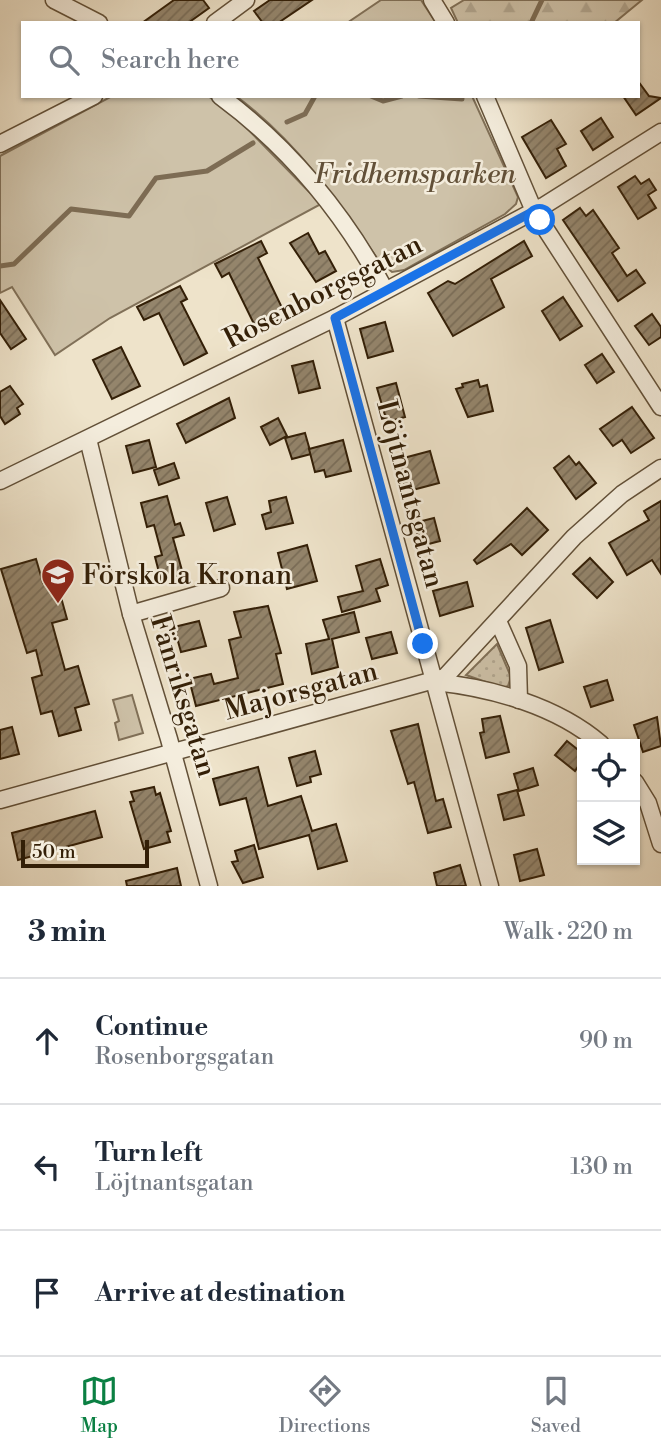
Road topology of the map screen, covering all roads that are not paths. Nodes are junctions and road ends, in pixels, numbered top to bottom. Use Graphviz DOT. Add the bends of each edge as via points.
graph roads {
  1 [pos="54,0"];
  2 [pos="246,0"];
  3 [pos="432,0"];
  4 [pos="95,21"];
  5 [pos="218,21"];
  6 [pos="445,21"];
  7 [pos="90,98"];
  8 [pos="222,98"];
  9 [pos="486,98"];
  10 [pos="661,132"];
  11 [pos="0,144"];
  12 [pos="534,211"];
  13 [pos="386,290"];
  14 [pos="335,318"];
  15 [pos="661,407"];
  16 [pos="88,439"];
  17 [pos="661,467"];
  18 [pos="0,481"];
  19 [pos="221,588"];
  20 [pos="131,614"];
  21 [pos="498,621"];
  22 [pos="434,682"];
  23 [pos="519,701"];
  24 [pos="593,739"];
  25 [pos="173,752"];
  26 [pos="640,790"];
  27 [pos="0,800"];
  28 [pos="661,844"];
  29 [pos="209,886"];
  30 [pos="490,886"];
  1 -- 4 [label="street"];
  2 -- 5 [label="street"];
  3 -- 6 [label="street"];
  7 -- 11 [label="street"];
  8 -- 13 [label="street" via="311,180 363,247"];
  9 -- 12 [label="street"];
  10 -- 12 [label="street, Rosenborgsgatan"];
  12 -- 13 [label="street, Rosenborgsgatan"];
  12 -- 15 [label="street"];
  13 -- 14 [label="street, Rosenborgsgatan"];
  14 -- 16 [label="street, Rosenborgsgatan"];
  14 -- 22 [label="street, Löjtnantsgatan"];
  16 -- 18 [label="street, Rosenborgsgatan"];
  16 -- 20 [label="street, Fänriksgatan"];
  17 -- 21 [label="street, Majorsgatan" via="621,494 574,537"];
  19 -- 20 [label="street"];
  20 -- 25 [label="street, Fänriksgatan"];
  21 -- 22 [label="street, Majorsgatan" via="459,665"];
  21 -- 23 [label="street" via="518,666"];
  22 -- 23 [label="street"];
  22 -- 25 [label="street, Majorsgatan"];
  22 -- 30 [label="street, Löjtnantsgatan"];
  23 -- 24 [label="street" via="559,717"];
  25 -- 27 [label="street, Majorsgatan"];
  25 -- 29 [label="street, Fänriksgatan"];
  26 -- 28 [label="street"];
}
